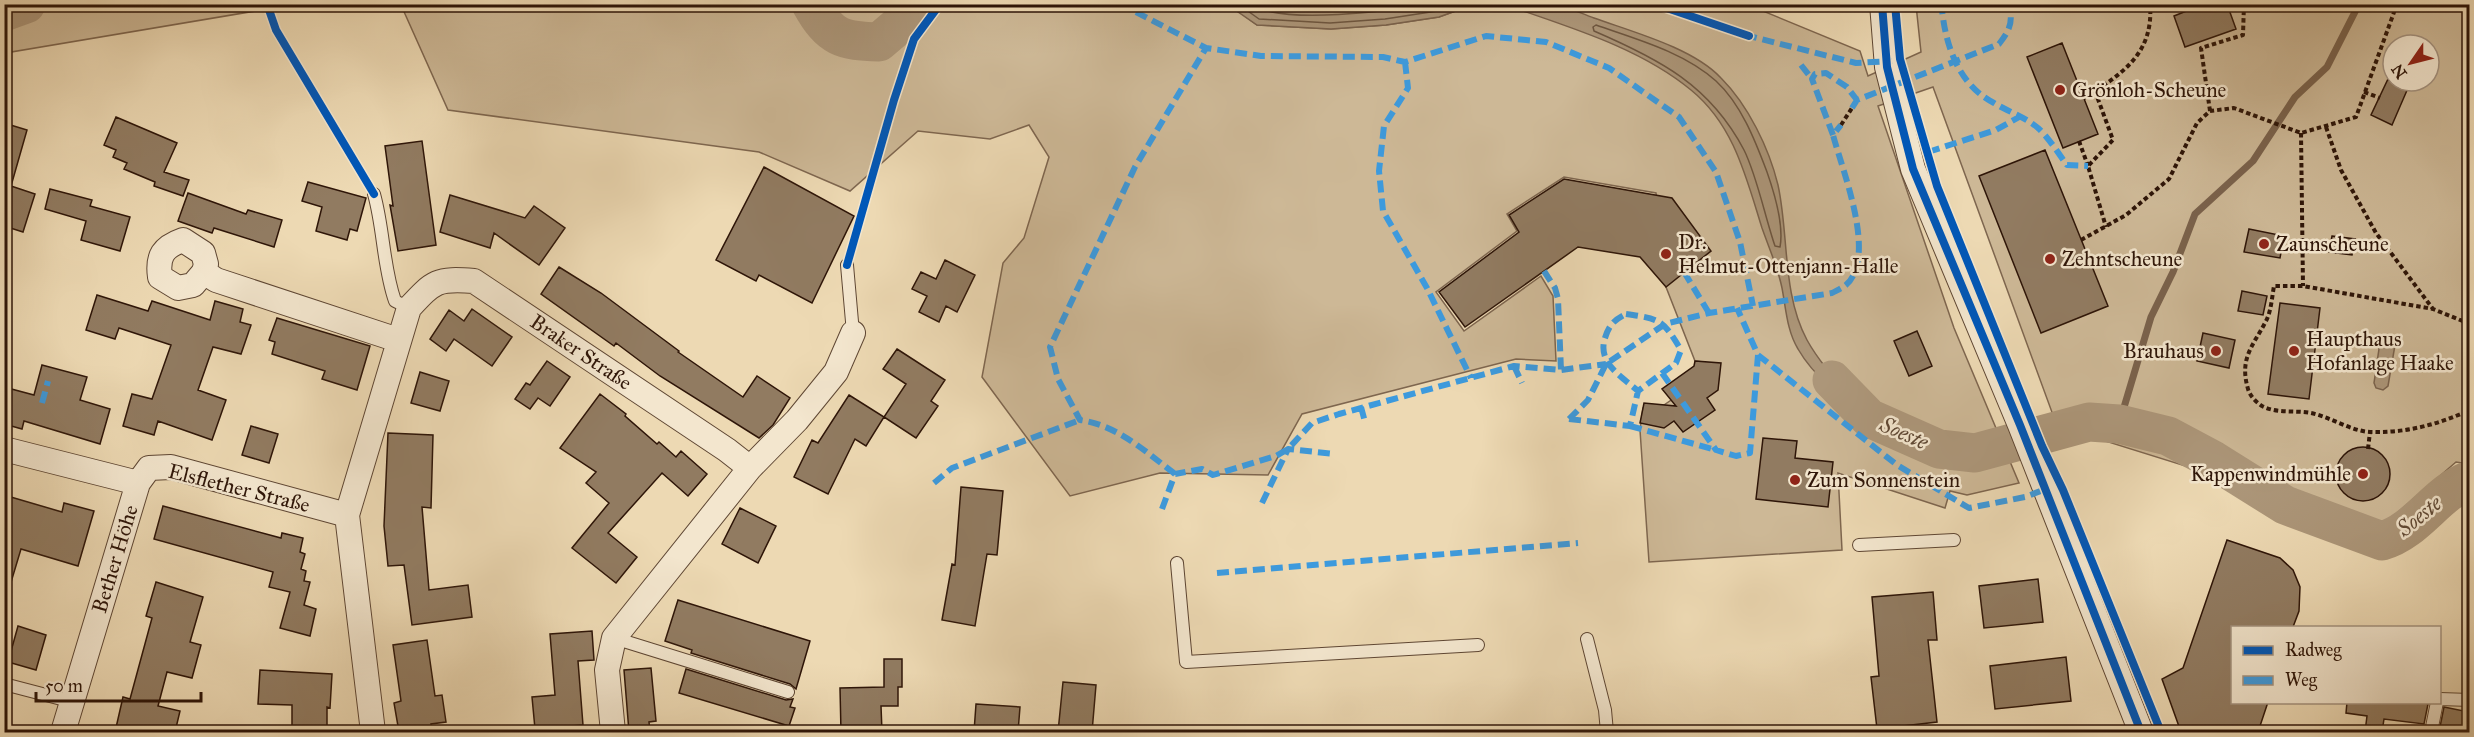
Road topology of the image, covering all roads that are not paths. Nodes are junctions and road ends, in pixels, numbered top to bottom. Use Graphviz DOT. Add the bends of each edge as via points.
graph roads {
  1 [pos="1881,4"];
  2 [pos="375,194"];
  3 [pos="847,265"];
  4 [pos="204,273"];
  5 [pos="409,308"];
  6 [pos="852,333"];
  7 [pos="398,340"];
  8 [pos="4,449"];
  9 [pos="750,468"];
  10 [pos="138,483"];
  11 [pos="347,515"];
  12 [pos="1953,540"];
  13 [pos="1860,545"];
  14 [pos="1177,563"];
  15 [pos="614,638"];
  16 [pos="1587,639"];
  17 [pos="1478,645"];
  18 [pos="4,684"];
  19 [pos="788,692"];
  20 [pos="2469,700"];
  21 [pos="2441,701"];
  22 [pos="73,702"];
  23 [pos="2437,704"];
  24 [pos="63,732"];
  25 [pos="373,732"];
  26 [pos="613,732"];
  27 [pos="1606,732"];
  28 [pos="2141,732"];
  29 [pos="2431,732"];
  1 -- 28 [label="street" via="1887,67 1913,169 2020,425"];
  2 -- 5 [label="lane" via="388,282 395,301"];
  3 -- 6 [label="lane"];
  4 -- 7 [label="street"];
  5 -- 7 [label="street, Braker Straße"];
  5 -- 9 [label="street, Braker Straße" via="427,289 445,278 474,281"];
  6 -- 9 [label="street" via="836,372"];
  7 -- 11 [label="street, Braker Straße"];
  8 -- 10 [label="street, Bether Höhe"];
  9 -- 15 [label="street"];
  10 -- 11 [label="street, Elsflether Straße" via="149,468 171,467"];
  10 -- 22 [label="street, Bether Höhe"];
  11 -- 25 [label="street"];
  12 -- 13 [label="lane"];
  14 -- 17 [label="lane" via="1186,662"];
  15 -- 19 [label="lane"];
  15 -- 26 [label="street" via="607,670"];
  16 -- 27 [label="lane" via="1605,710"];
  18 -- 22 [label="lane"];
  20 -- 21 [label="lane"];
  22 -- 24 [label="street, Bether Höhe"];
  23 -- 29 [label="lane"];
}
